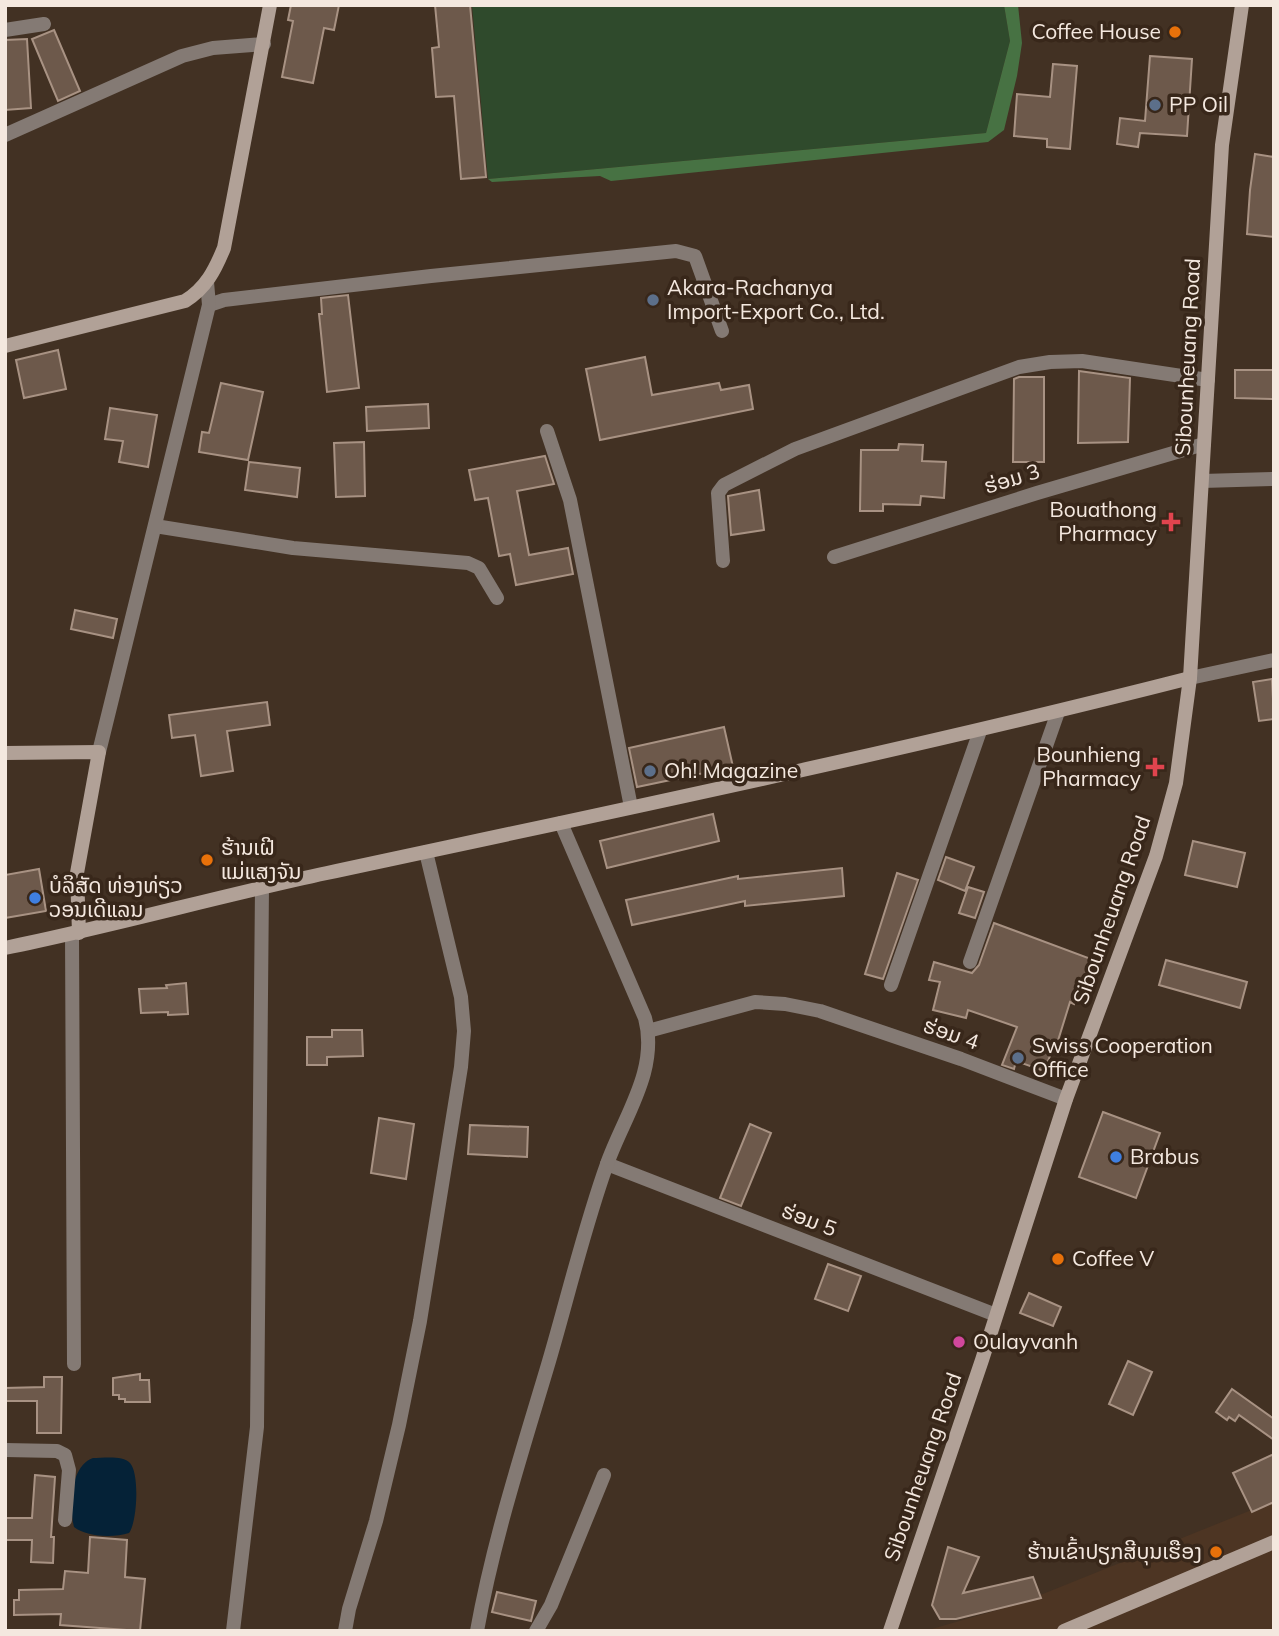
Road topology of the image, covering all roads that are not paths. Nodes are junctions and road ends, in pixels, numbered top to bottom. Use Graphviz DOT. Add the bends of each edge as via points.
graph roads {
  1 [pos="270,5"];
  2 [pos="1242,5"];
  3 [pos="44,24"];
  4 [pos="5,30"];
  5 [pos="264,44"];
  6 [pos="5,135"];
  7 [pos="207,282"];
  8 [pos="209,305"];
  9 [pos="722,331"];
  10 [pos="5,346"];
  11 [pos="1208,380"];
  12 [pos="547,431"];
  13 [pos="1204,444"];
  14 [pos="1274,479"];
  15 [pos="1202,481"];
  16 [pos="155,526"];
  17 [pos="834,558"];
  18 [pos="723,561"];
  19 [pos="497,598"];
  20 [pos="1274,660"];
  21 [pos="1190,678"];
  22 [pos="1058,712"];
  23 [pos="980,731"];
  24 [pos="99,752"];
  25 [pos="5,753"];
  26 [pos="631,807"];
  27 [pos="561,823"];
  28 [pos="426,852"];
  29 [pos="262,887"];
  30 [pos="76,933"];
  31 [pos="5,948"];
  32 [pos="970,962"];
  33 [pos="891,985"];
  34 [pos="648,1031"];
  35 [pos="1066,1099"];
  36 [pos="607,1164"];
  37 [pos="996,1315"];
  38 [pos="74,1364"];
  39 [pos="5,1450"];
  40 [pos="604,1475"];
  41 [pos="65,1520"];
  42 [pos="1274,1542"];
  43 [pos="900,1600"];
  44 [pos="233,1631"];
  45 [pos="345,1631"];
  46 [pos="477,1631"];
  47 [pos="536,1631"];
  48 [pos="890,1631"];
  49 [pos="901,1631"];
  50 [pos="1064,1631"];
  1 -- 5 [label="street"];
  2 -- 11 [label="street, Sibounheuang Road" via="1222,145"];
  3 -- 4 [label="street"];
  5 -- 6 [label="street" via="182,56"];
  5 -- 7 [label="street" via="224,248"];
  7 -- 8 [label="street"];
  7 -- 10 [label="street" via="185,301"];
  8 -- 9 [label="street" via="676,251 695,256"];
  8 -- 16 [label="street"];
  11 -- 13 [label="street, Sibounheuang Road"];
  11 -- 18 [label="street" via="1082,361 1019,367 795,449 724,485 718,493"];
  12 -- 26 [label="street" via="570,500"];
  13 -- 15 [label="street, Sibounheuang Road"];
  13 -- 17 [label="street, ຮ່ອມ 3"];
  14 -- 15 [label="street"];
  15 -- 21 [label="street, Sibounheuang Road"];
  16 -- 19 [label="street" via="293,548 468,563 479,568"];
  16 -- 24 [label="street"];
  20 -- 21 [label="street"];
  21 -- 22 [label="street"];
  21 -- 35 [label="street, Sibounheuang Road" via="1176,783 1156,856"];
  22 -- 23 [label="street"];
  22 -- 32 [label="street"];
  23 -- 26 [label="street"];
  23 -- 33 [label="street"];
  24 -- 25 [label="street"];
  24 -- 30 [label="street" via="77,873"];
  26 -- 27 [label="street"];
  27 -- 28 [label="street"];
  27 -- 34 [label="street"];
  28 -- 29 [label="street"];
  28 -- 45 [label="street" via="461,996 464,1031 420,1321 376,1521"];
  29 -- 30 [label="street"];
  29 -- 44 [label="street" via="257,1427"];
  30 -- 31 [label="street"];
  30 -- 38 [label="street"];
  34 -- 35 [label="street, ຮ່ອມ 4" via="755,1002 785,1004 961,1059"];
  34 -- 36 [label="street" via="647,1068"];
  35 -- 37 [label="street, Sibounheuang Road"];
  36 -- 37 [label="street, ຮ່ອມ 5"];
  36 -- 46 [label="street" via="506,1507"];
  37 -- 43 [label="street, Sibounheuang Road"];
  39 -- 41 [label="street" via="65,1455 69,1470"];
  40 -- 47 [label="street"];
  42 -- 50 [label="street"];
  43 -- 48 [label="street, Sibounheuang Road"];
  43 -- 49 [label="street"];
}
